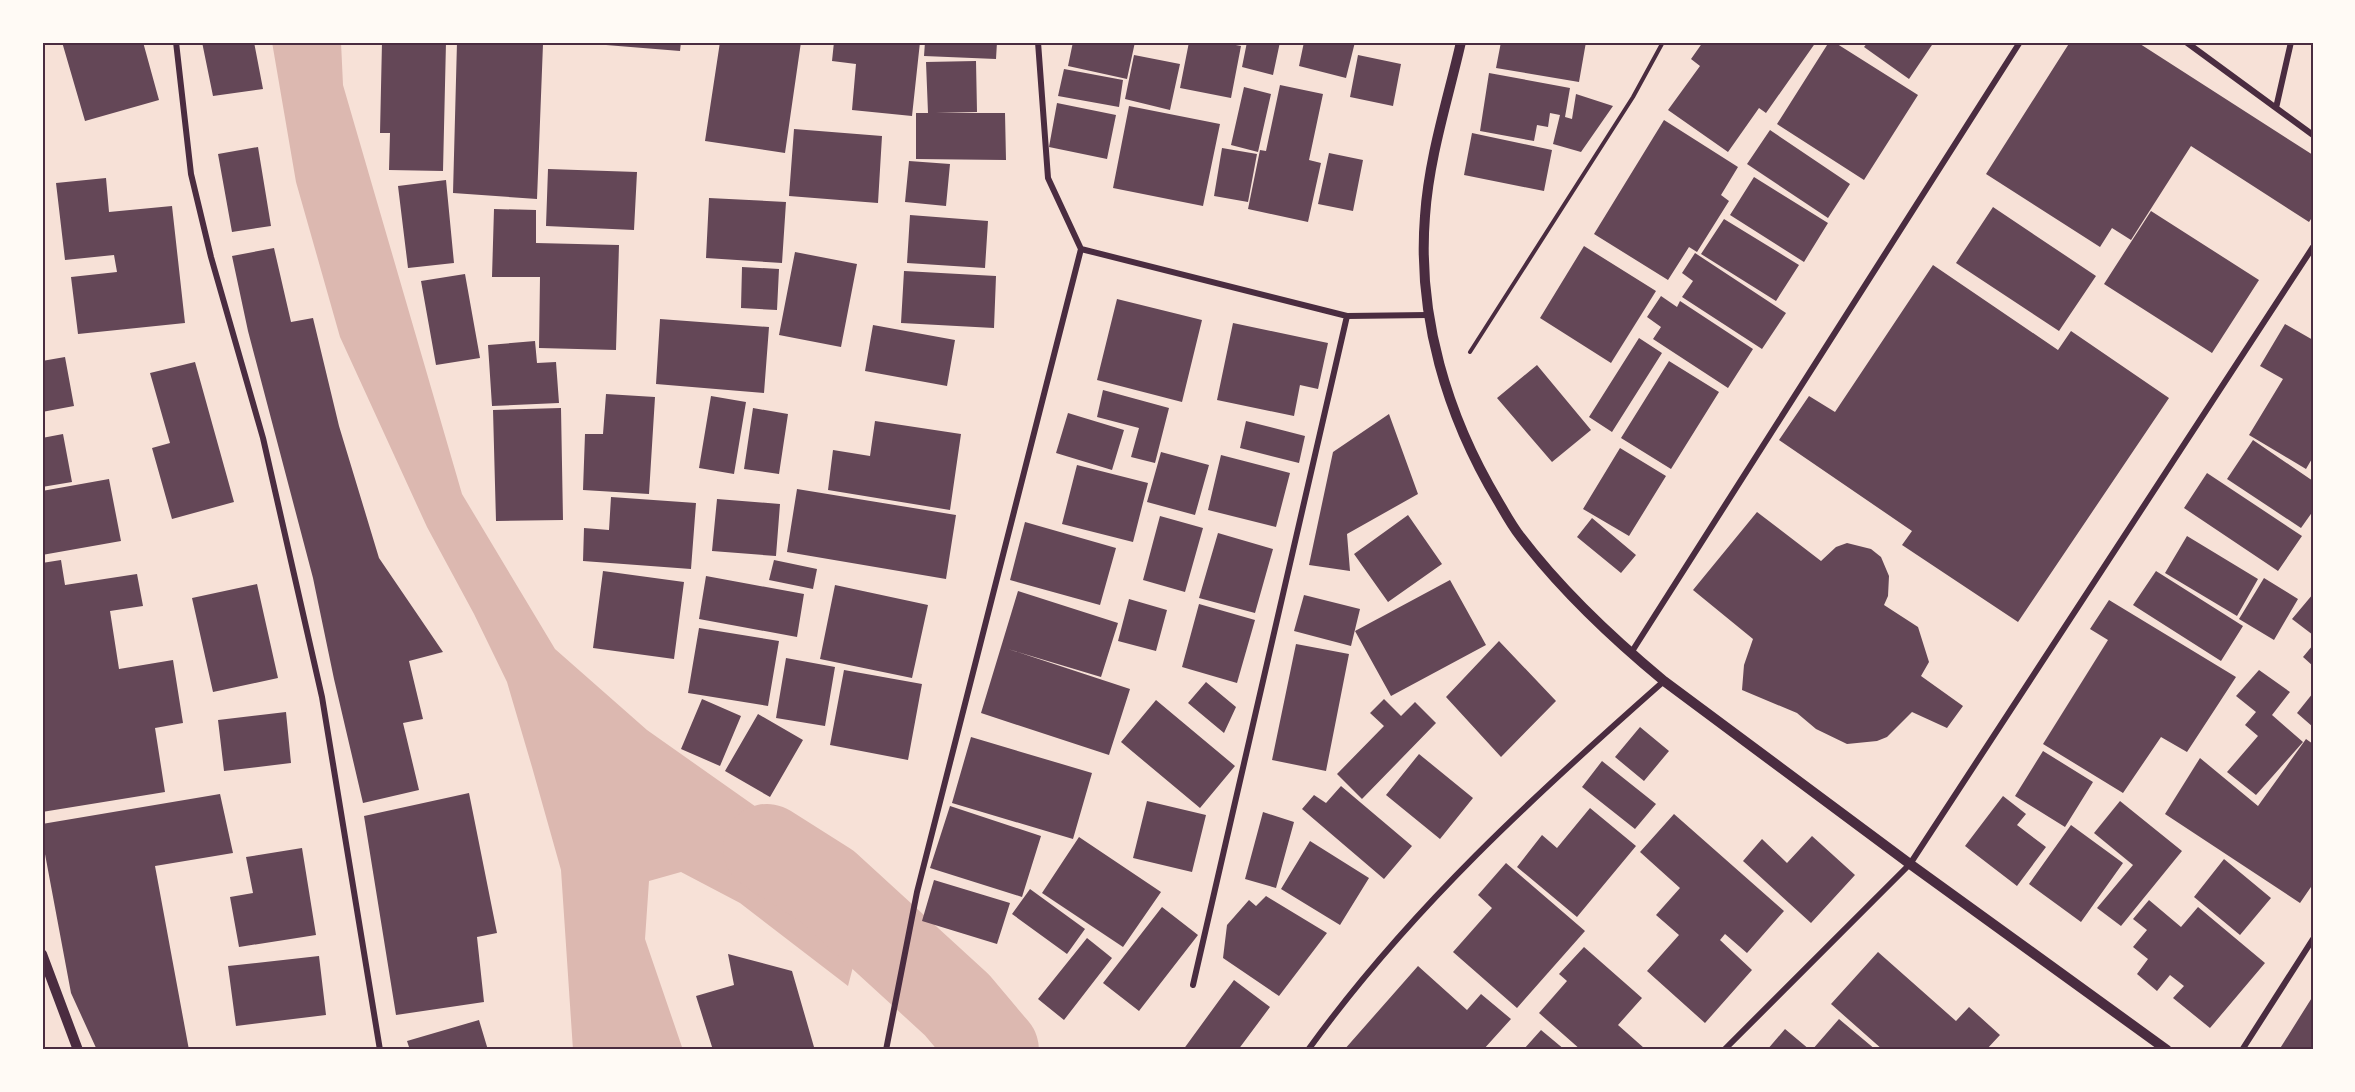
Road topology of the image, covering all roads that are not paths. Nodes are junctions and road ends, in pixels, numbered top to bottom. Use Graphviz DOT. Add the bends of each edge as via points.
graph roads {
  1 [pos="176,42"];
  2 [pos="1038,42"];
  3 [pos="1461,42"];
  4 [pos="2020,42"];
  5 [pos="2186,42"];
  6 [pos="2291,42"];
  7 [pos="2276,108"];
  8 [pos="2313,135"];
  9 [pos="2313,247"];
  10 [pos="1082,249"];
  11 [pos="1428,315"];
  12 [pos="1347,316"];
  13 [pos="1631,653"];
  14 [pos="1664,681"];
  15 [pos="1910,864"];
  16 [pos="2313,939"];
  17 [pos="42,954"];
  18 [pos="1193,985"];
  19 [pos="78,1050"];
  20 [pos="380,1050"];
  21 [pos="886,1050"];
  22 [pos="1308,1050"];
  23 [pos="1724,1050"];
  24 [pos="2167,1050"];
  25 [pos="2242,1050"];
  1 -- 20 [label="street" via="191,174 263,438 322,697"];
  2 -- 10 [label="street" via="1048,178"];
  3 -- 11 [label="street" via="1434,156 1425,215"];
  4 -- 13 [label="street"];
  5 -- 7 [label="street"];
  6 -- 7 [label="street"];
  7 -- 8 [label="street"];
  9 -- 15 [label="street"];
  10 -- 12 [label="street"];
  10 -- 21 [label="street" via="917,892"];
  11 -- 12 [label="street"];
  11 -- 13 [label="street" via="1460,430 1519,535 1561,585"];
  12 -- 18 [label="street"];
  13 -- 14 [label="street"];
  14 -- 15 [label="street"];
  14 -- 22 [label="street" via="1549,782 1427,905 1350,991"];
  15 -- 23 [label="street"];
  15 -- 24 [label="street"];
  16 -- 25 [label="street"];
  17 -- 19 [label="street"];
}
